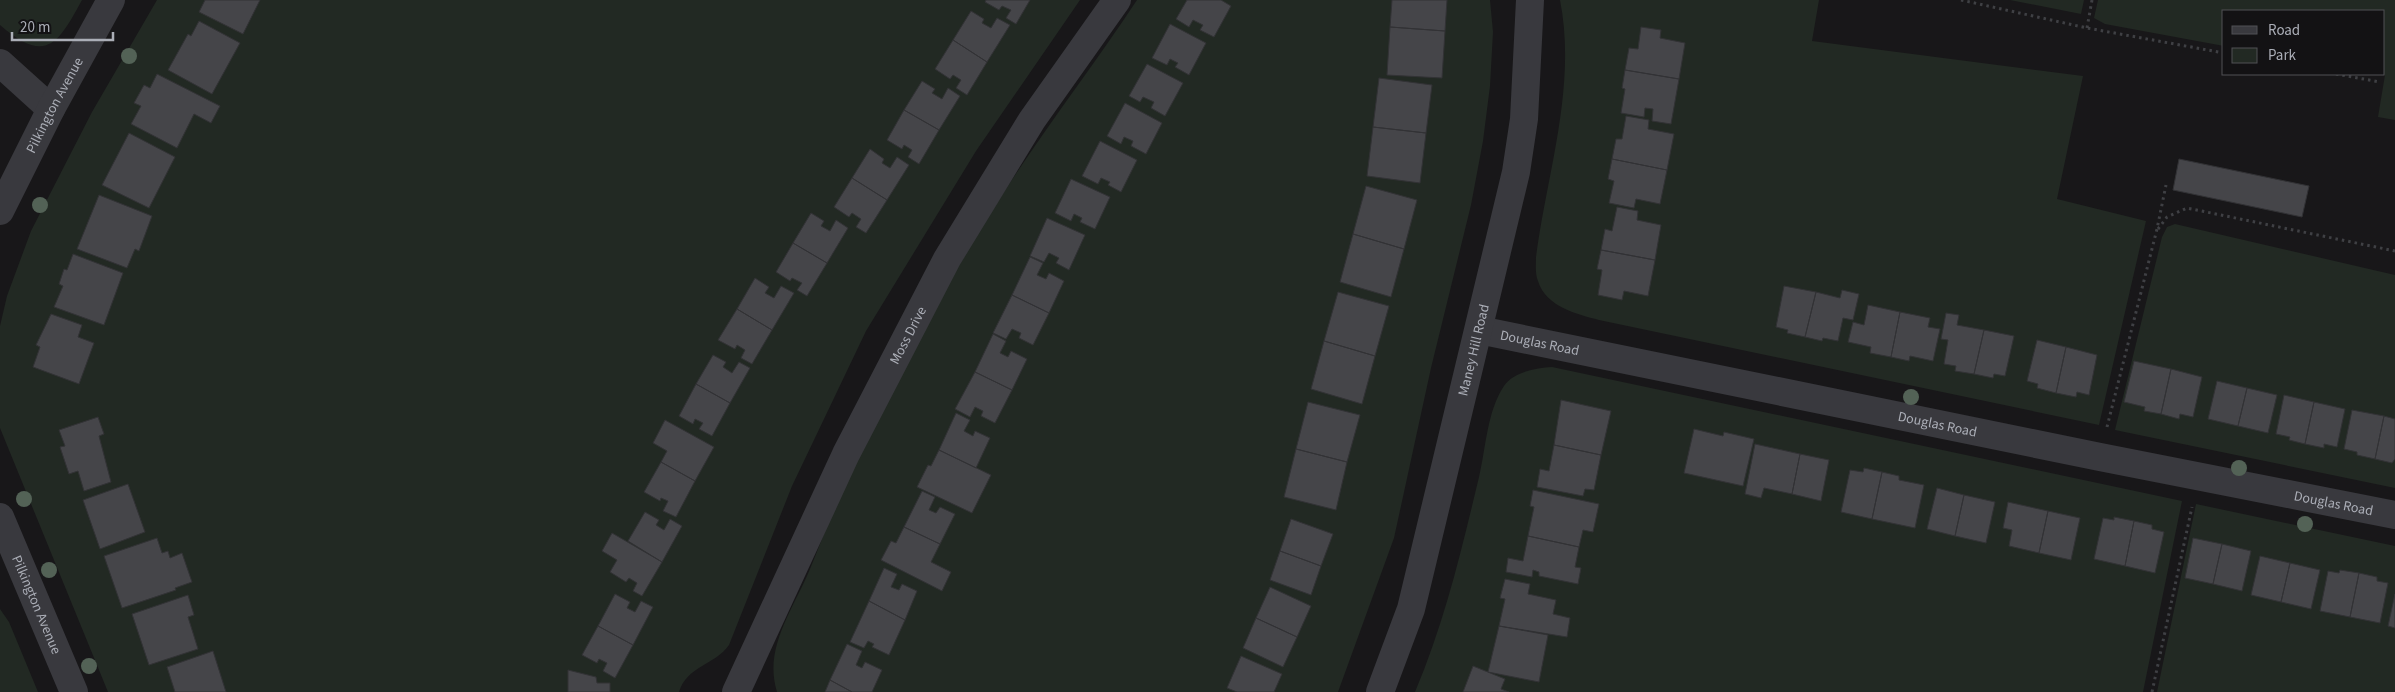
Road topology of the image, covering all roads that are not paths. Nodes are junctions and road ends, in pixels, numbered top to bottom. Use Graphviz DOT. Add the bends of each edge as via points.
graph roads {
  1 [pos="111,0"];
  2 [pos="1116,0"];
  3 [pos="1530,0"];
  4 [pos="0,63"];
  5 [pos="50,109"];
  6 [pos="0,211"];
  7 [pos="1479,330"];
  8 [pos="2395,515"];
  9 [pos="0,517"];
  10 [pos="74,692"];
  11 [pos="736,692"];
  12 [pos="1380,692"];
  1 -- 5 [label="street, Pilkington Avenue"];
  2 -- 11 [label="street, Moss Drive" via="1032,120 947,259 846,454"];
  3 -- 7 [label="street, Maney Hill Road" via="1524,119"];
  4 -- 5 [label="street"];
  5 -- 6 [label="street, Pilkington Avenue"];
  7 -- 8 [label="street, Douglas Road"];
  7 -- 12 [label="street, Maney Hill Road" via="1411,609"];
  9 -- 10 [label="street, Pilkington Avenue"];
}
